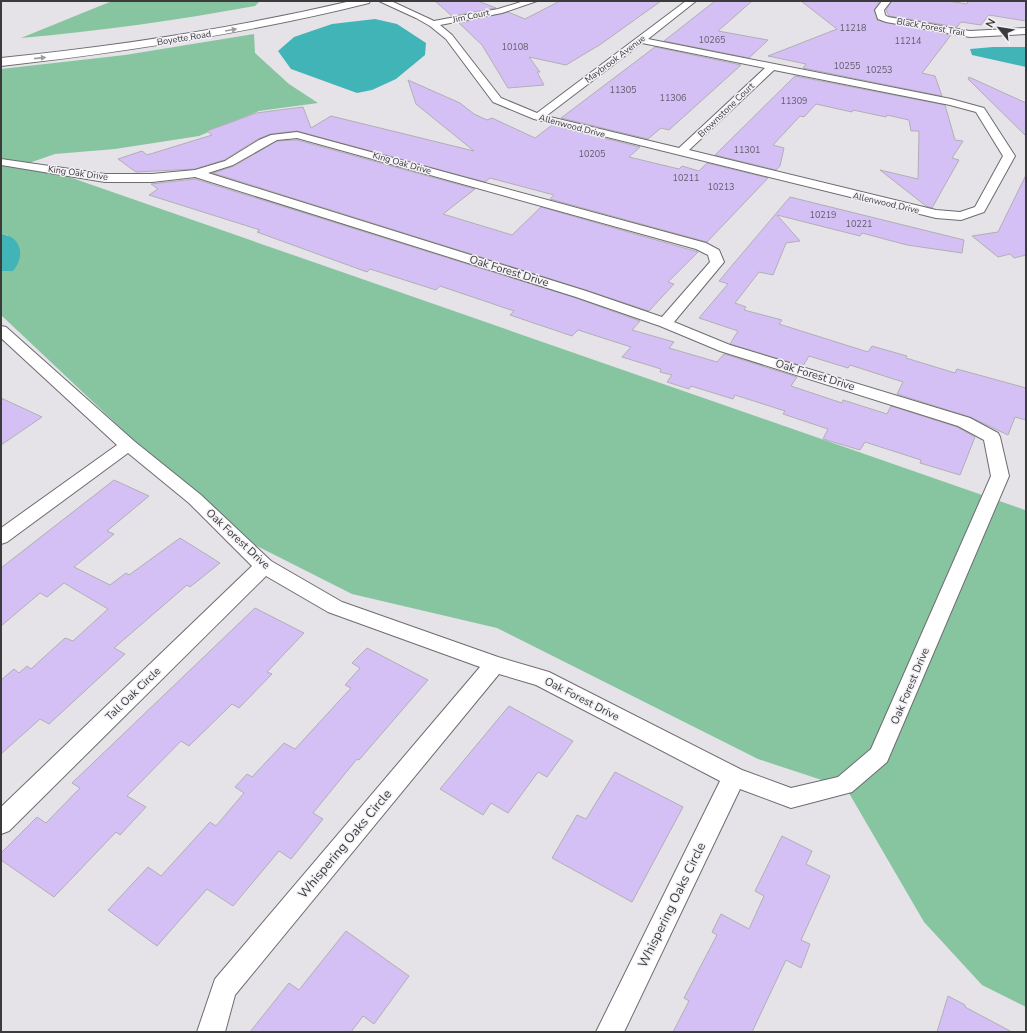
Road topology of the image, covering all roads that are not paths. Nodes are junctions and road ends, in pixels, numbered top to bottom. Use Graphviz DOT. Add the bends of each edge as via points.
graph roads {
  1 [pos="317,1"];
  2 [pos="365,1"];
  3 [pos="383,1"];
  4 [pos="533,1"];
  5 [pos="692,1"];
  6 [pos="887,1"];
  7 [pos="433,24"];
  8 [pos="1026,32"];
  9 [pos="640,40"];
  10 [pos="56,44"];
  11 [pos="1,62"];
  12 [pos="771,67"];
  13 [pos="538,117"];
  14 [pos="680,153"];
  15 [pos="1,162"];
  16 [pos="196,173"];
  17 [pos="666,323"];
  18 [pos="1,330"];
  19 [pos="128,445"];
  20 [pos="1,537"];
  21 [pos="264,566"];
  22 [pos="495,664"];
  23 [pos="734,778"];
  24 [pos="1,823"];
  25 [pos="211,1032"];
  26 [pos="610,1032"];
  1 -- 10 [label="main road, Boyette Road" via="204,23"];
  11 -- 2 [label="main road, Boyette Road, one-way" via="199,36"];
  3 -- 7 [label="street, Allenwood Drive"];
  4 -- 7 [label="street, Jim Court" via="499,11"];
  5 -- 9 [label="street, Maybrook Avenue"];
  6 -- 8 [label="street, Black Forest Trail" via="878,10 881,17 886,19 970,34"];
  7 -- 13 [label="street, Allenwood Drive" via="449,38 497,100"];
  9 -- 12 [label="street, Allenwood Drive"];
  9 -- 13 [label="street, Maybrook Avenue"];
  12 -- 14 [label="street, Brownstone Court"];
  12 -- 14 [label="street, Allenwood Drive" via="980,110 1009,156 980,209 962,216 936,214"];
  13 -- 14 [label="street, Allenwood Drive"];
  15 -- 16 [label="street, King Oak Drive" via="106,178 152,178"];
  16 -- 17 [label="street, Oak Forest Drive"];
  16 -- 17 [label="street, King Oak Drive" via="229,163 275,137 297,135 701,246 714,253 717,262"];
  17 -- 23 [label="street, Oak Forest Drive" via="724,348 964,422 992,436 1000,476 880,755 844,785 791,798"];
  18 -- 19 [label="street, Oak Forest Drive"];
  19 -- 20 [label="street"];
  19 -- 21 [label="street, Oak Forest Drive" via="195,498"];
  21 -- 22 [label="street, Oak Forest Drive" via="335,607"];
  21 -- 24 [label="street, Tall Oak Circle"];
  22 -- 23 [label="street, Oak Forest Drive" via="542,678"];
  22 -- 25 [label="street, Whispering Oaks Circle" via="224,988"];
  23 -- 26 [label="street, Whispering Oaks Circle"];
}
